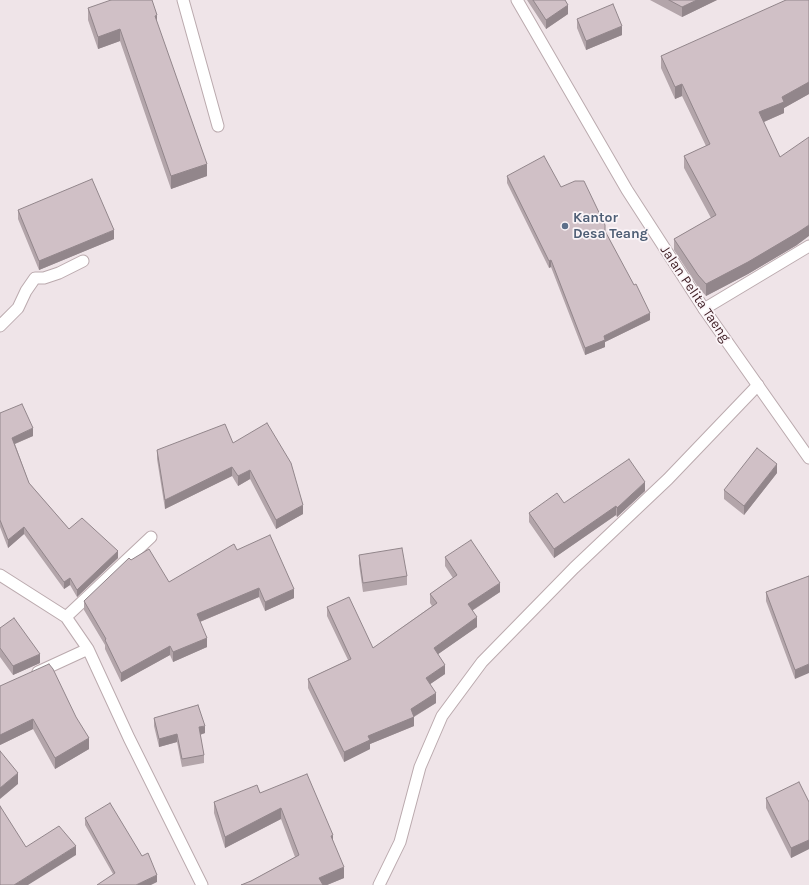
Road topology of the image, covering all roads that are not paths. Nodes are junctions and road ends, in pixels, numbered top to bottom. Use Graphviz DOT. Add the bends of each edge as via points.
graph roads {
  1 [pos="183,0"];
  2 [pos="517,0"];
  3 [pos="218,126"];
  4 [pos="809,246"];
  5 [pos="83,261"];
  6 [pos="704,309"];
  7 [pos="0,326"];
  8 [pos="758,385"];
  9 [pos="809,458"];
  10 [pos="151,537"];
  11 [pos="0,574"];
  12 [pos="66,616"];
  13 [pos="88,649"];
  14 [pos="27,677"];
  15 [pos="202,885"];
  16 [pos="380,885"];
  1 -- 3 [label="street"];
  2 -- 6 [label="street, Jalan Pelita Taeng" via="626,190"];
  4 -- 6 [label="street"];
  5 -- 7 [label="street" via="59,273 35,278 18,308"];
  6 -- 8 [label="street, Jalan Pelita Taeng"];
  8 -- 9 [label="street, Jalan Pelita Taeng"];
  8 -- 16 [label="street" via="668,480 574,568 482,662 442,716 420,767 400,842"];
  10 -- 12 [label="street"];
  11 -- 12 [label="street"];
  12 -- 13 [label="street"];
  13 -- 14 [label="street"];
  13 -- 15 [label="street"];
}
